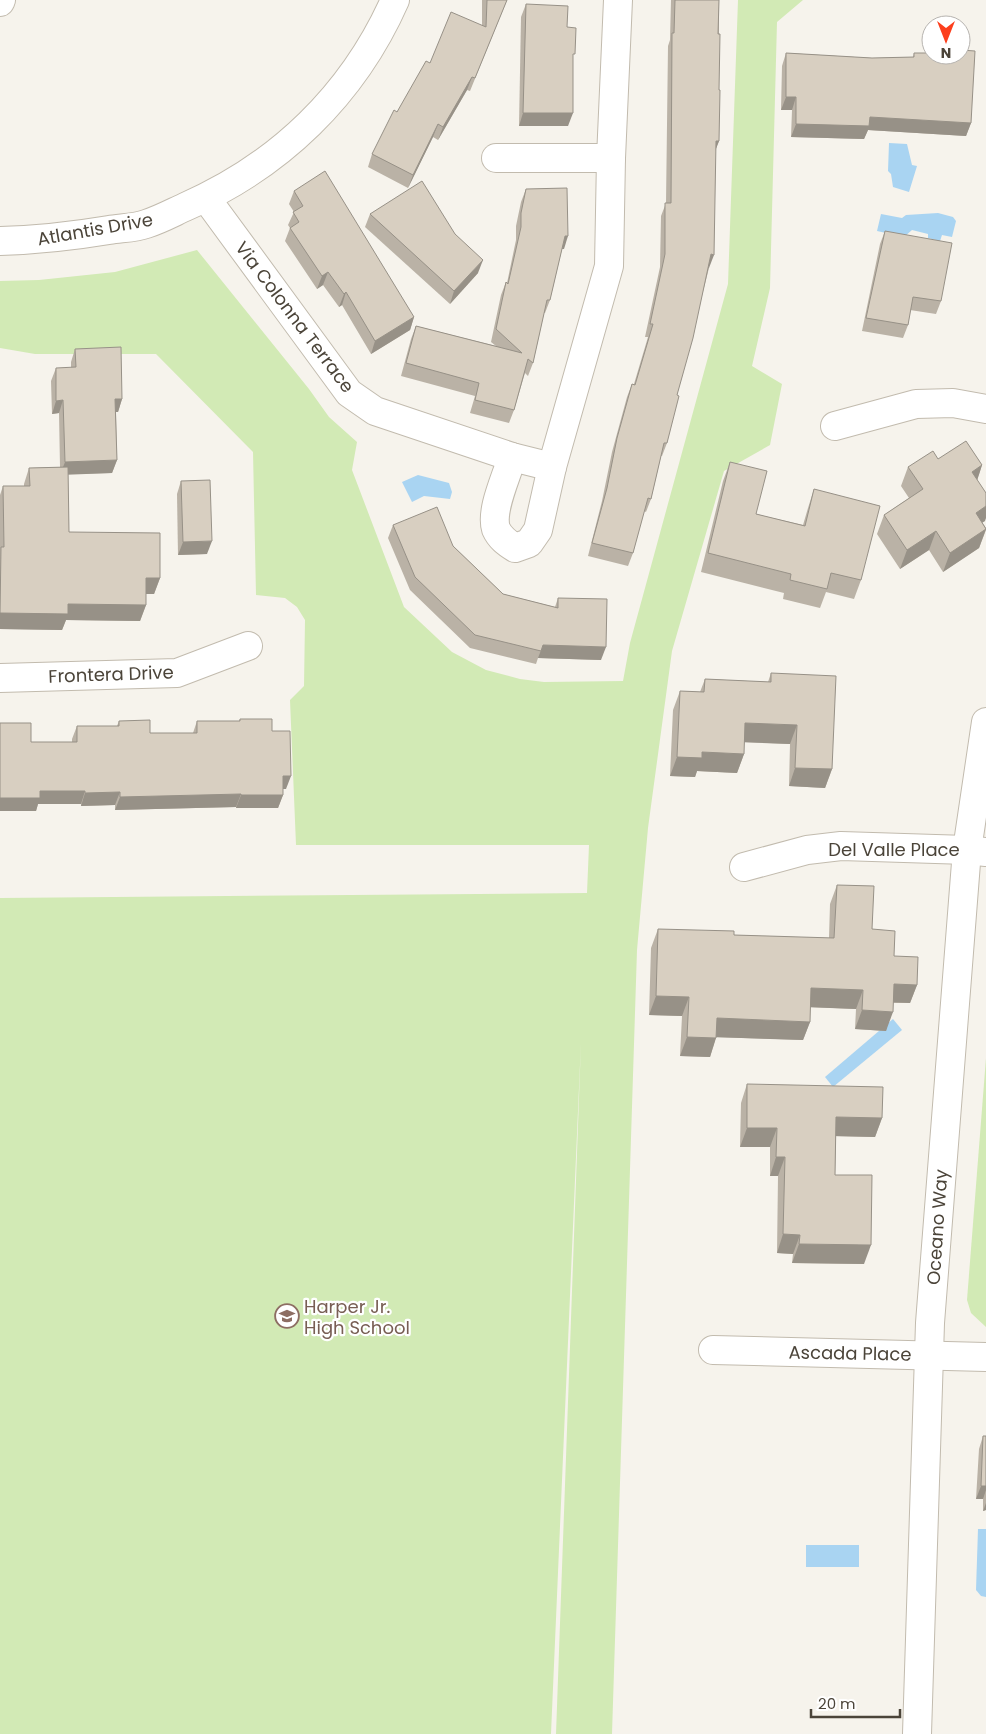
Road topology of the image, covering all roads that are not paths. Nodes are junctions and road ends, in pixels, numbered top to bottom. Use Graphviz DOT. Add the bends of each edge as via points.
graph roads {
  1 [pos="395,0"];
  2 [pos="618,0"];
  3 [pos="496,158"];
  4 [pos="611,158"];
  5 [pos="206,198"];
  6 [pos="0,241"];
  7 [pos="986,409"];
  8 [pos="835,426"];
  9 [pos="512,458"];
  10 [pos="552,467"];
  11 [pos="248,646"];
  12 [pos="0,678"];
  13 [pos="986,722"];
  14 [pos="976,851"];
  15 [pos="744,867"];
  16 [pos="713,1350"];
  17 [pos="928,1354"];
  18 [pos="986,1357"];
  19 [pos="917,1734"];
  1 -- 5 [label="street, Atlantis Drive" via="365,57 334,98 298,137 253,170"];
  2 -- 4 [label="street"];
  3 -- 4 [label="street"];
  4 -- 10 [label="street" via="609,266"];
  5 -- 6 [label="street, Atlantis Drive" via="146,224 36,240"];
  5 -- 9 [label="street, Via Colonna Terrace" via="349,393 374,411"];
  7 -- 8 [label="street" via="953,403 916,404"];
  9 -- 10 [label="street, Via Colonna Terrace"];
  9 -- 10 [label="street" via="495,514 496,530 515,548 530,543 538,530"];
  11 -- 12 [label="street, Frontera Drive" via="177,673"];
  13 -- 14 [label="street, Oceano Way"];
  14 -- 15 [label="street, Del Valle Place" via="841,846 807,850"];
  14 -- 17 [label="street, Oceano Way"];
  16 -- 17 [label="street, Ascada Place"];
  17 -- 18 [label="street, Ascada Place"];
  17 -- 19 [label="street, Oceano Way"];
}
